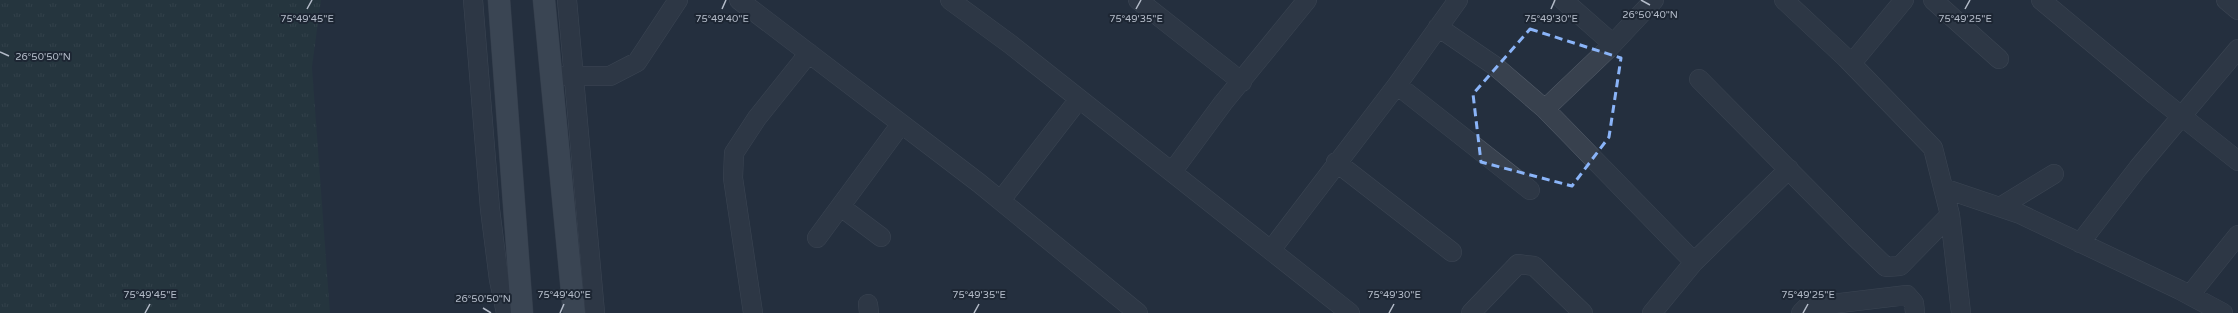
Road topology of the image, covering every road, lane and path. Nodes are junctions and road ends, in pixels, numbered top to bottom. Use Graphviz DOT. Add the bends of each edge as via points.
graph roads {
  1 [pos="473,0"];
  2 [pos="499,0"];
  3 [pos="544,0"];
  4 [pos="567,0"];
  5 [pos="678,0"];
  6 [pos="739,0"];
  7 [pos="950,0"];
  8 [pos="1138,0"];
  9 [pos="1458,0"];
  10 [pos="1563,0"];
  11 [pos="1654,0"];
  12 [pos="1784,0"];
  13 [pos="1904,0"];
  14 [pos="1933,0"];
  15 [pos="2041,0"];
  16 [pos="2226,0"];
  17 [pos="1299,3"];
  18 [pos="2238,10"];
  19 [pos="1438,27"];
  20 [pos="1613,44"];
  21 [pos="2238,49"];
  22 [pos="809,53"];
  23 [pos="1999,59"];
  24 [pos="1852,63"];
  25 [pos="562,76"];
  26 [pos="1699,79"];
  27 [pos="1242,82"];
  28 [pos="1397,85"];
  29 [pos="1079,98"];
  30 [pos="1546,109"];
  31 [pos="2181,116"];
  32 [pos="901,124"];
  33 [pos="509,132"];
  34 [pos="484,134"];
  35 [pos="2238,161"];
  36 [pos="1336,162"];
  37 [pos="1789,169"];
  38 [pos="1172,172"];
  39 [pos="2054,174"];
  40 [pos="1943,188"];
  41 [pos="1530,190"];
  42 [pos="1000,200"];
  43 [pos="841,207"];
  44 [pos="2000,207"];
  45 [pos="1950,215"];
  46 [pos="2238,235"];
  47 [pos="881,237"];
  48 [pos="817,238"];
  49 [pos="2080,243"];
  50 [pos="1271,250"];
  51 [pos="1452,252"];
  52 [pos="1694,262"];
  53 [pos="2190,295"];
  54 [pos="506,313"];
  55 [pos="522,313"];
  56 [pos="574,313"];
  57 [pos="595,313"];
  58 [pos="753,313"];
  59 [pos="1138,313"];
  60 [pos="1350,313"];
  61 [pos="1471,313"];
  62 [pos="1583,313"];
  63 [pos="1652,313"];
  64 [pos="1801,313"];
  65 [pos="1915,313"];
  66 [pos="1961,313"];
  67 [pos="2223,313"];
  1 -- 34 [label="street"];
  2 -- 33 [label="main road"];
  3 -- 25 [label="main road"];
  4 -- 25 [label="street"];
  5 -- 25 [label="street" via="637,62 610,76"];
  6 -- 22 [label="street"];
  7 -- 29 [label="street"];
  8 -- 27 [label="street"];
  9 -- 19 [label="street"];
  10 -- 20 [label="street"];
  11 -- 20 [label="street"];
  12 -- 24 [label="street"];
  13 -- 24 [label="street"];
  14 -- 23 [label="street"];
  15 -- 31 [label="street"];
  16 -- 18 [label="street"];
  17 -- 27 [label="street"];
  19 -- 28 [label="street"];
  19 -- 30 [label="street" via="1495,66"];
  20 -- 30 [label="street"];
  21 -- 31 [label="street"];
  22 -- 32 [label="street"];
  22 -- 58 [label="street" via="757,118 734,153 733,178"];
  24 -- 40 [label="street" via="1933,148"];
  25 -- 56 [label="main road"];
  25 -- 57 [label="street"];
  26 -- 37 [label="street"];
  27 -- 38 [label="street"];
  28 -- 36 [label="street"];
  28 -- 41 [label="street"];
  29 -- 38 [label="street"];
  29 -- 42 [label="street"];
  30 -- 52 [label="street"];
  31 -- 35 [label="street"];
  31 -- 49 [label="street"];
  32 -- 42 [label="street"];
  32 -- 43 [label="street"];
  33 -- 34 [label="street"];
  33 -- 55 [label="main road"];
  34 -- 54 [label="street" via="499,280"];
  36 -- 50 [label="street"];
  36 -- 51 [label="street"];
  37 -- 45 [label="street" via="1886,266 1900,266"];
  37 -- 52 [label="street"];
  38 -- 50 [label="street"];
  39 -- 44 [label="street"];
  40 -- 44 [label="street"];
  40 -- 45 [label="street"];
  42 -- 59 [label="street"];
  43 -- 47 [label="street"];
  43 -- 48 [label="street"];
  44 -- 49 [label="street"];
  45 -- 66 [label="street"];
  46 -- 53 [label="street"];
  49 -- 53 [label="street"];
  50 -- 60 [label="street"];
  52 -- 63 [label="street"];
  53 -- 67 [label="street"];
  61 -- 62 [label="street" via="1518,264 1534,266"];
  64 -- 65 [label="street" via="1807,307 1907,295 1914,303"];
}
